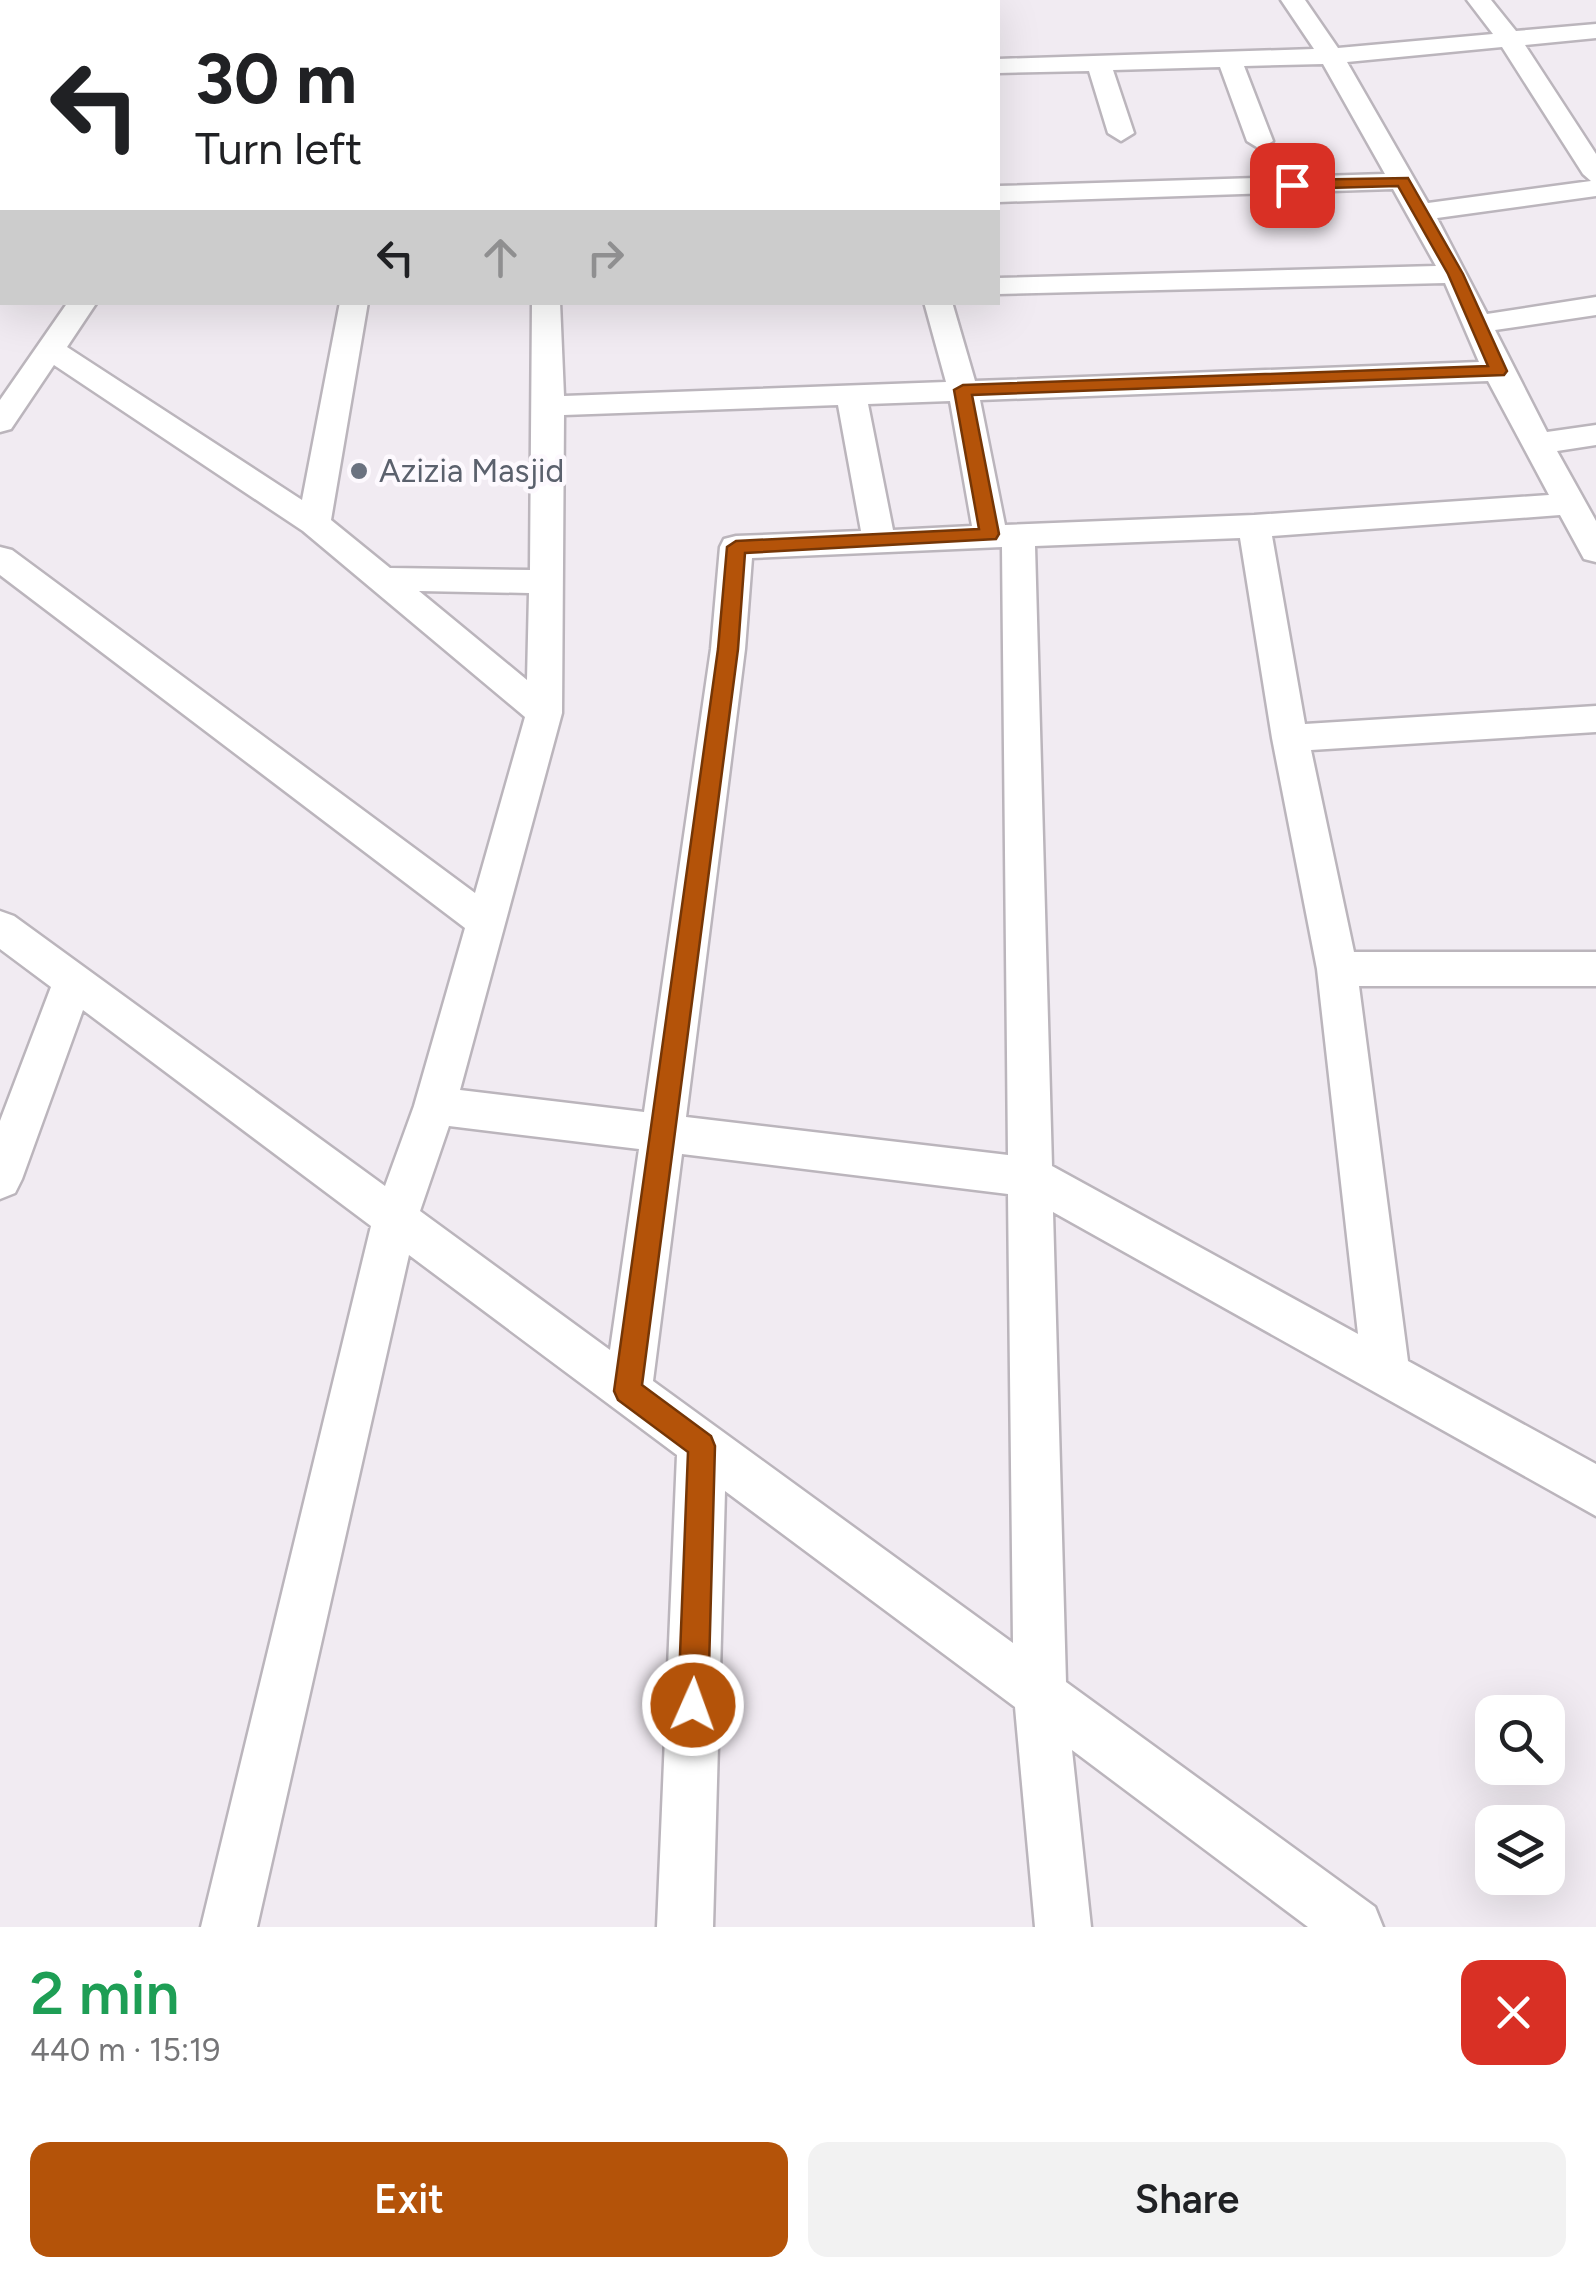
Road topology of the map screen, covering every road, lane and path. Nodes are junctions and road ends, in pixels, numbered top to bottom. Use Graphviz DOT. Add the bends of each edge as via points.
graph roads {
  1 [pos="1294,0"];
  2 [pos="1478,0"];
  3 [pos="1596,31"];
  4 [pos="1510,40"];
  5 [pos="1331,56"];
  6 [pos="1228,60"];
  7 [pos="1099,63"];
  8 [pos="1000,66"];
  9 [pos="1121,133"];
  10 [pos="1260,141"];
  11 [pos="1596,174"];
  12 [pos="1403,181"];
  13 [pos="1596,188"];
  14 [pos="1000,194"];
  15 [pos="1420,212"];
  16 [pos="1456,274"];
  17 [pos="1000,279"];
  18 [pos="81,305"];
  19 [pos="349,305"];
  20 [pos="546,305"];
  21 [pos="939,305"];
  22 [pos="1596,306"];
  23 [pos="1480,324"];
  24 [pos="50,348"];
  25 [pos="1498,371"];
  26 [pos="963,390"];
  27 [pos="852,394"];
  28 [pos="548,406"];
  29 [pos="0,422"];
  30 [pos="1596,435"];
  31 [pos="1536,444"];
  32 [pos="1570,504"];
  33 [pos="314,523"];
  34 [pos="1254,526"];
  35 [pos="1004,536"];
  36 [pos="880,540"];
  37 [pos="1596,551"];
  38 [pos="0,558"];
  39 [pos="382,579"];
  40 [pos="544,582"];
  41 [pos="544,713"];
  42 [pos="1596,719"];
  43 [pos="1290,738"];
  44 [pos="488,924"];
  45 [pos="3,936"];
  46 [pos="1596,969"];
  47 [pos="1337,970"];
  48 [pos="73,981"];
  49 [pos="435,1106"];
  50 [pos="662,1136"];
  51 [pos="1031,1177"];
  52 [pos="0,1179"];
  53 [pos="395,1218"];
  54 [pos="1386,1373"];
  55 [pos="628,1391"];
  56 [pos="702,1446"];
  57 [pos="1596,1490"];
  58 [pos="1040,1696"];
  59 [pos="230,1927"];
  60 [pos="685,1927"];
  61 [pos="1062,1927"];
  62 [pos="1355,1927"];
  1 -- 5 [label="street"];
  2 -- 4 [label="street"];
  3 -- 4 [label="street"];
  4 -- 5 [label="street"];
  4 -- 11 [label="street"];
  5 -- 6 [label="street"];
  5 -- 12 [label="street"];
  6 -- 7 [label="street"];
  6 -- 10 [label="street"];
  7 -- 8 [label="street"];
  7 -- 9 [label="street"];
  12 -- 14 [label="street"];
  12 -- 15 [label="street"];
  13 -- 15 [label="street"];
  15 -- 16 [label="street"];
  16 -- 17 [label="street"];
  16 -- 23 [label="street"];
  18 -- 24 [label="street"];
  19 -- 33 [label="street"];
  20 -- 28 [label="street"];
  21 -- 26 [label="street"];
  22 -- 23 [label="street"];
  23 -- 25 [label="street"];
  24 -- 29 [label="street"];
  24 -- 33 [label="street"];
  25 -- 26 [label="street"];
  25 -- 31 [label="street"];
  26 -- 27 [label="street"];
  26 -- 35 [label="street"];
  27 -- 28 [label="street"];
  27 -- 36 [label="street"];
  28 -- 40 [label="street"];
  30 -- 31 [label="street"];
  31 -- 32 [label="street"];
  32 -- 34 [label="street"];
  32 -- 37 [label="street"];
  33 -- 39 [label="street"];
  34 -- 35 [label="street"];
  34 -- 43 [label="street"];
  35 -- 36 [label="street"];
  35 -- 51 [label="street"];
  36 -- 50 [label="street" via="736,547"];
  38 -- 44 [label="street"];
  39 -- 40 [label="street"];
  39 -- 41 [label="street"];
  40 -- 41 [label="street"];
  41 -- 44 [label="street"];
  42 -- 43 [label="street"];
  43 -- 47 [label="street"];
  44 -- 49 [label="street"];
  45 -- 48 [label="street"];
  46 -- 47 [label="street"];
  47 -- 54 [label="street"];
  48 -- 52 [label="street"];
  48 -- 53 [label="street"];
  49 -- 50 [label="street"];
  49 -- 53 [label="street"];
  50 -- 51 [label="street"];
  50 -- 55 [label="street"];
  51 -- 54 [label="street"];
  51 -- 58 [label="street"];
  53 -- 55 [label="street"];
  53 -- 59 [label="street"];
  54 -- 57 [label="street"];
  55 -- 56 [label="street"];
  56 -- 58 [label="street"];
  56 -- 60 [label="street"];
  58 -- 61 [label="street"];
  58 -- 62 [label="street"];
}
